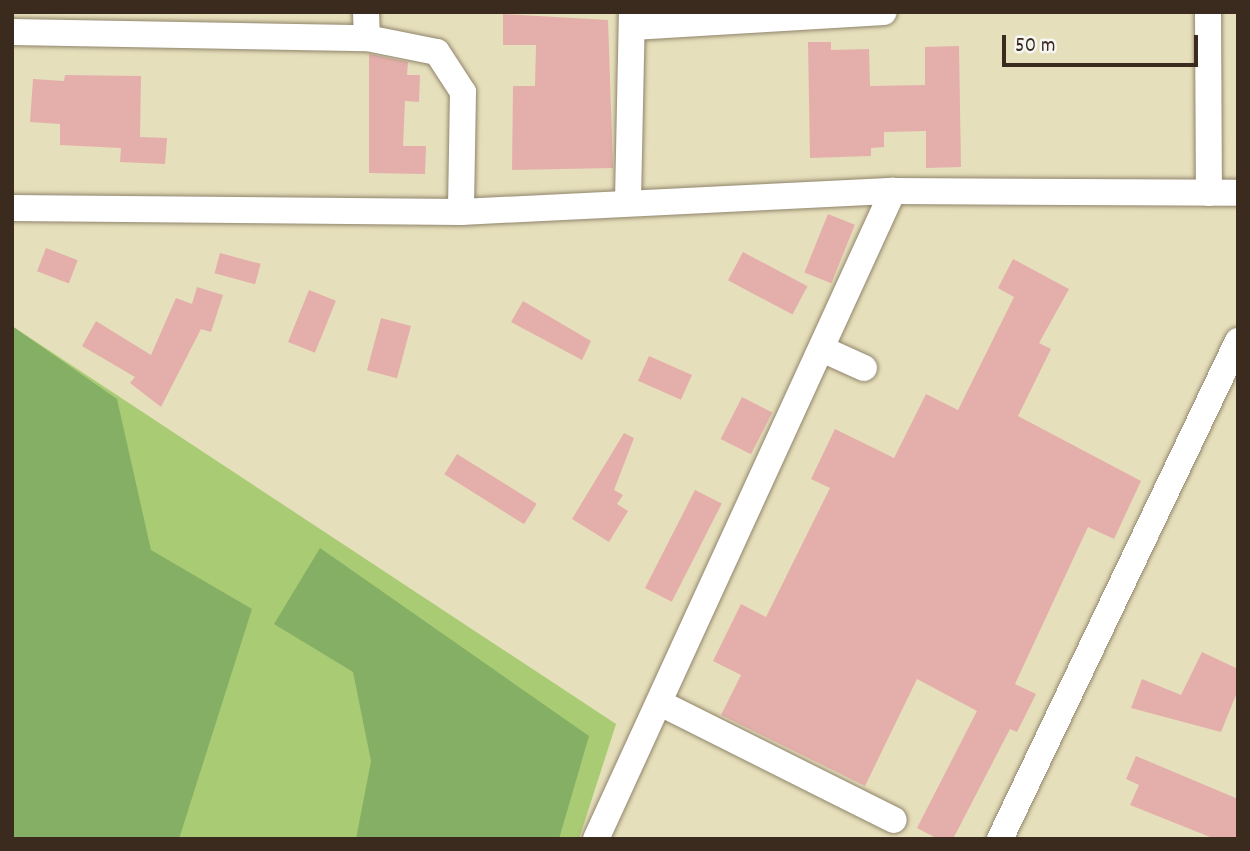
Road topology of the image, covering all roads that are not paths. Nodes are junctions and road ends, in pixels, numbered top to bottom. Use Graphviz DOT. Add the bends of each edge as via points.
graph roads {
  1 [pos="366,12"];
  2 [pos="884,12"];
  3 [pos="1208,12"];
  4 [pos="632,19"];
  5 [pos="12,32"];
  6 [pos="367,38"];
  7 [pos="893,191"];
  8 [pos="1209,192"];
  9 [pos="1238,192"];
  10 [pos="628,200"];
  11 [pos="12,208"];
  12 [pos="461,212"];
  13 [pos="1238,341"];
  14 [pos="822,349"];
  15 [pos="864,368"];
  16 [pos="662,704"];
  17 [pos="894,820"];
  18 [pos="596,839"];
  19 [pos="1000,839"];
  1 -- 6 [label="street"];
  2 -- 4 [label="street"];
  3 -- 8 [label="street"];
  4 -- 10 [label="street"];
  5 -- 6 [label="street"];
  6 -- 12 [label="street" via="415,44 453,68 463,92"];
  7 -- 8 [label="street"];
  7 -- 10 [label="street"];
  7 -- 14 [label="street"];
  8 -- 9 [label="street"];
  10 -- 12 [label="street"];
  11 -- 12 [label="street"];
  13 -- 19 [label="street"];
  14 -- 15 [label="street"];
  14 -- 16 [label="street"];
  16 -- 17 [label="street"];
  16 -- 18 [label="street"];
}
